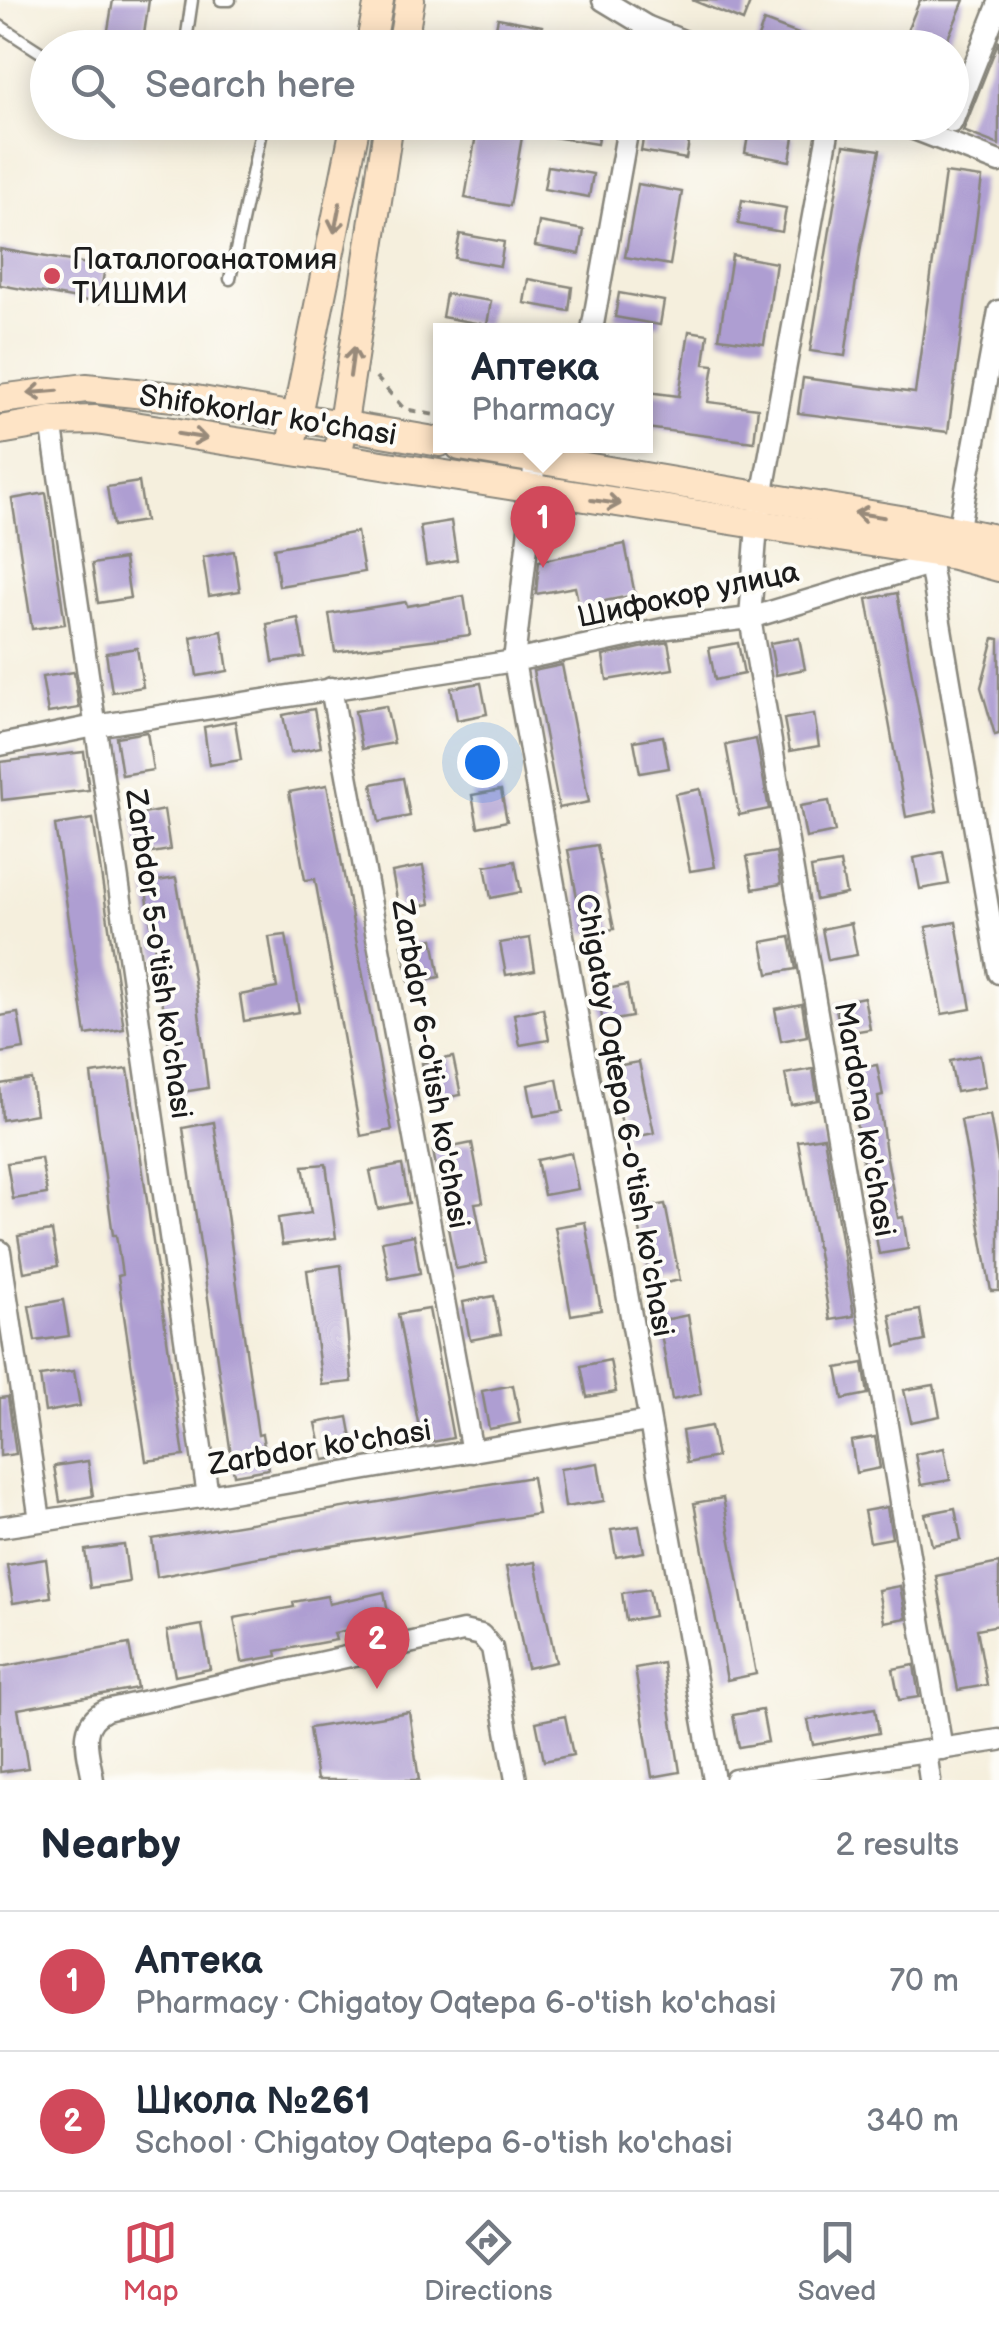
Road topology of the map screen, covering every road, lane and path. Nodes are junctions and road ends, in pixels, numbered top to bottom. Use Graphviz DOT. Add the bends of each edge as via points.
graph roads {
  1 [pos="192,0"];
  2 [pos="221,0"];
  3 [pos="230,0"];
  4 [pos="379,0"];
  5 [pos="410,0"];
  6 [pos="602,0"];
  7 [pos="999,3"];
  8 [pos="0,26"];
  9 [pos="188,30"];
  10 [pos="373,30"];
  11 [pos="405,30"];
  12 [pos="636,30"];
  13 [pos="30,45"];
  14 [pos="969,78"];
  15 [pos="259,140"];
  16 [pos="352,140"];
  17 [pos="387,140"];
  18 [pos="626,140"];
  19 [pos="827,140"];
  20 [pos="967,140"];
  21 [pos="999,162"];
  22 [pos="230,279"];
  23 [pos="999,310"];
  24 [pos="593,323"];
  25 [pos="376,376"];
  26 [pos="0,398"];
  27 [pos="433,414"];
  28 [pos="297,417"];
  29 [pos="51,420"];
  30 [pos="343,424"];
  31 [pos="0,430"];
  32 [pos="433,441"];
  33 [pos="290,452"];
  34 [pos="500,453"];
  35 [pos="569,455"];
  36 [pos="336,459"];
  37 [pos="534,459"];
  38 [pos="547,494"];
  39 [pos="760,511"];
  40 [pos="999,540"];
  41 [pos="939,545"];
  42 [pos="999,567"];
  43 [pos="750,618"];
  44 [pos="514,661"];
  45 [pos="331,688"];
  46 [pos="95,726"];
  47 [pos="0,745"];
  48 [pos="999,973"];
  49 [pos="0,1251"];
  50 [pos="648,1422"];
  51 [pos="472,1452"];
  52 [pos="208,1496"];
  53 [pos="40,1520"];
  54 [pos="0,1527"];
  55 [pos="999,1740"];
  56 [pos="934,1751"];
  57 [pos="93,1780"];
  58 [pos="516,1780"];
  59 [pos="714,1780"];
  60 [pos="735,1780"];
  61 [pos="930,1780"];
  1 -- 9 [label="lane"];
  2 -- 3 [label="lane"];
  4 -- 10 [label="main road"];
  5 -- 11 [label="main road"];
  6 -- 12 [label="street"];
  7 -- 14 [label="street"];
  8 -- 13 [label="lane"];
  15 -- 22 [label="lane"];
  16 -- 28 [label="main road, one-way"];
  30 -- 17 [label="main road, one-way"];
  18 -- 24 [label="street"];
  19 -- 39 [label="street, Mardona ko'chasi"];
  20 -- 21 [label="street"];
  23 -- 41 [label="street"];
  25 -- 27 [label="path" via="404,408"];
  28 -- 26 [label="main road, Shifokorlar ko'chasi, one-way" via="86,388"];
  28 -- 30 [label="main road, Shifokorlar ko'chasi"];
  28 -- 33 [label="main road"];
  29 -- 31 [label="main road, Shifokorlar ko'chasi"];
  29 -- 33 [label="main road, Shifokorlar ko'chasi, one-way" via="96,420"];
  29 -- 46 [label="street, Zarbdor 5-o'tish ko'chasi"];
  30 -- 32 [label="main road, Shifokorlar ko'chasi"];
  30 -- 36 [label="main road"];
  33 -- 36 [label="main road, Shifokorlar ko'chasi"];
  34 -- 37 [label="main road, Shifokorlar ko'chasi"];
  35 -- 37 [label="main road, Shifokorlar ko'chasi"];
  35 -- 38 [label="street"];
  35 -- 39 [label="main road, Shifokorlar ko'chasi"];
  36 -- 38 [label="main road, Shifokorlar ko'chasi"];
  37 -- 38 [label="street, Chigatoy Oqtepa 6-o'tish ko'chasi"];
  38 -- 39 [label="main road, Shifokorlar ko'chasi, one-way"];
  38 -- 44 [label="street, Chigatoy Oqtepa 6-o'tish ko'chasi"];
  39 -- 41 [label="main road, Shifokorlar ko'chasi"];
  39 -- 43 [label="street, Mardona ko'chasi"];
  40 -- 41 [label="main road, Shifokorlar ko'chasi"];
  41 -- 42 [label="main road, Shifokorlar ko'chasi"];
  41 -- 43 [label="street, Шифокор улица"];
  41 -- 48 [label="street"];
  43 -- 44 [label="street, Шифокор улица"];
  43 -- 56 [label="street, Mardona ko'chasi"];
  44 -- 45 [label="street, Шифокор улица"];
  44 -- 50 [label="street, Chigatoy Oqtepa 6-o'tish ko'chasi"];
  45 -- 46 [label="street, Шифокор улица"];
  45 -- 51 [label="street, Zarbdor 6-o'tish ko'chasi"];
  46 -- 47 [label="street, Шифокор улица"];
  46 -- 52 [label="street, Zarbdor 5-o'tish ko'chasi"];
  49 -- 53 [label="street"];
  50 -- 51 [label="street, Zarbdor ko'chasi"];
  50 -- 59 [label="street, Chigatoy Oqtepa 6-o'tish ko'chasi"];
  51 -- 52 [label="street, Zarbdor ko'chasi"];
  52 -- 53 [label="street, Zarbdor ko'chasi"];
  53 -- 54 [label="street, Zarbdor ko'chasi"];
  55 -- 56 [label="street"];
  56 -- 60 [label="street"];
  56 -- 61 [label="street, Mardona ko'chasi"];
  57 -- 58 [label="street" via="86,1734 91,1720 106,1710 463,1631 492,1648"];
}
